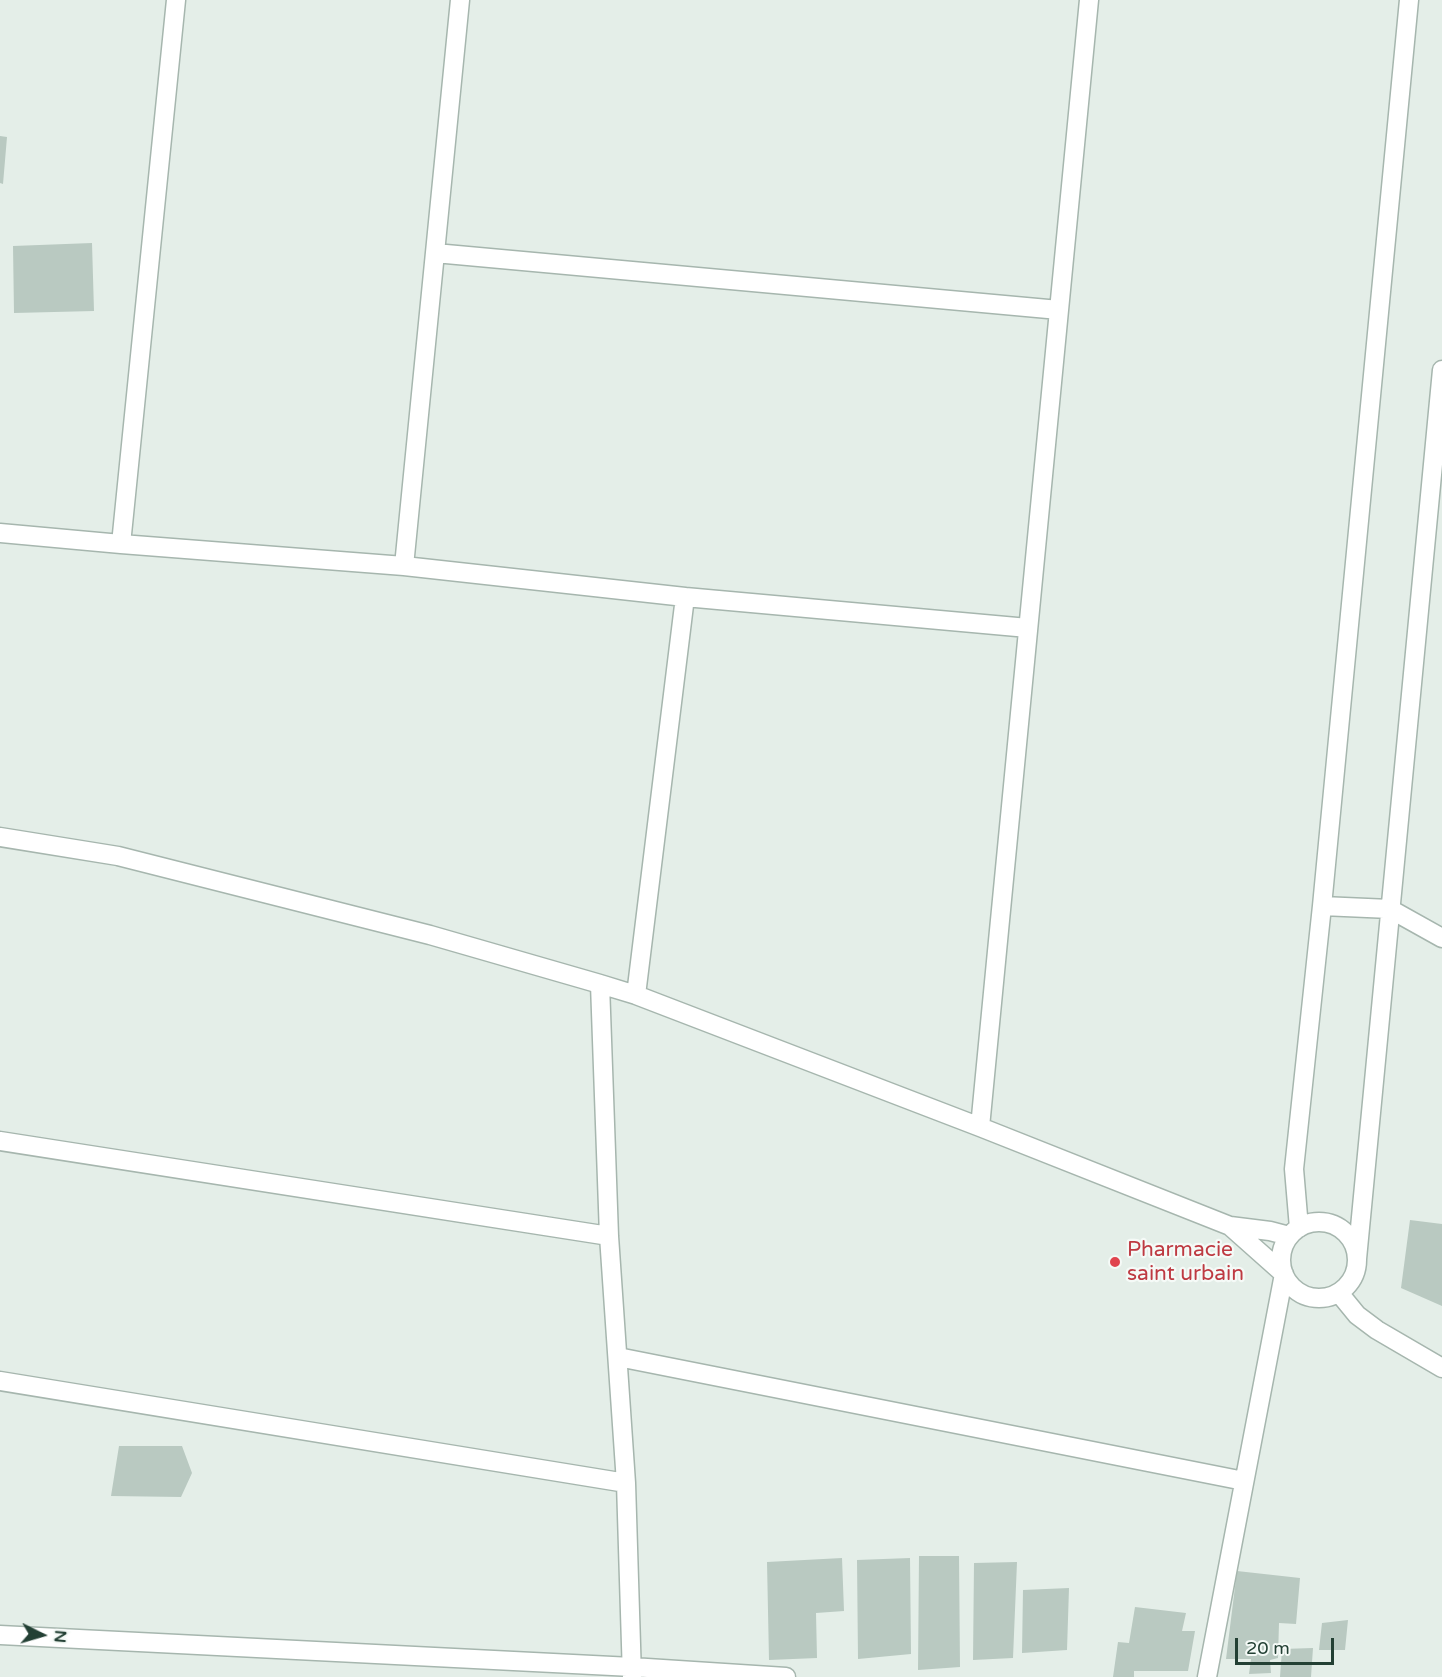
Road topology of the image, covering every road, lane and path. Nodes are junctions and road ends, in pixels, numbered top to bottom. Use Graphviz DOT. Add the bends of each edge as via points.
graph roads {
  1 [pos="176,0"];
  2 [pos="460,0"];
  3 [pos="1089,0"];
  4 [pos="1409,0"];
  5 [pos="435,253"];
  6 [pos="1059,310"];
  7 [pos="1442,370"];
  8 [pos="0,533"];
  9 [pos="121,544"];
  10 [pos="404,566"];
  11 [pos="685,597"];
  12 [pos="1028,628"];
  13 [pos="0,837"];
  14 [pos="1322,906"];
  15 [pos="1390,909"];
  16 [pos="1442,938"];
  17 [pos="600,984"];
  18 [pos="636,995"];
  19 [pos="980,1126"];
  20 [pos="0,1141"];
  21 [pos="1230,1226"];
  22 [pos="1294,1232"];
  23 [pos="609,1236"];
  24 [pos="1357,1259"];
  25 [pos="1284,1274"];
  26 [pos="1339,1293"];
  27 [pos="618,1357"];
  28 [pos="1442,1368"];
  29 [pos="0,1380"];
  30 [pos="1244,1481"];
  31 [pos="626,1484"];
  32 [pos="0,1635"];
  33 [pos="632,1672"];
  34 [pos="786,1677"];
  35 [pos="1207,1677"];
  1 -- 9 [label="street"];
  2 -- 5 [label="street"];
  3 -- 6 [label="street"];
  4 -- 14 [label="street"];
  5 -- 6 [label="street"];
  5 -- 10 [label="street"];
  6 -- 12 [label="street"];
  7 -- 15 [label="street"];
  8 -- 9 [label="street"];
  9 -- 10 [label="street"];
  10 -- 11 [label="street"];
  11 -- 12 [label="street"];
  11 -- 18 [label="street"];
  12 -- 19 [label="street"];
  13 -- 17 [label="street" via="118,856 430,935"];
  14 -- 15 [label="street"];
  14 -- 22 [label="street" via="1294,1169"];
  15 -- 16 [label="street"];
  15 -- 24 [label="street"];
  17 -- 18 [label="street"];
  17 -- 23 [label="street"];
  18 -- 19 [label="street"];
  19 -- 21 [label="street"];
  20 -- 23 [label="street"];
  21 -- 22 [label="street"];
  21 -- 25 [label="street"];
  22 -- 24 [label="street" via="1311,1223 1325,1222 1337,1227 1348,1235"];
  22 -- 25 [label="street" via="1283,1248"];
  23 -- 27 [label="street"];
  24 -- 26 [label="street" via="1349,1284"];
  25 -- 26 [label="street" via="1301,1294 1314,1298"];
  25 -- 30 [label="street"];
  26 -- 28 [label="street" via="1357,1315 1377,1330"];
  27 -- 30 [label="street"];
  27 -- 31 [label="street"];
  29 -- 31 [label="street"];
  30 -- 35 [label="street"];
  31 -- 33 [label="street"];
  32 -- 33 [label="street"];
  33 -- 34 [label="street"];
}
